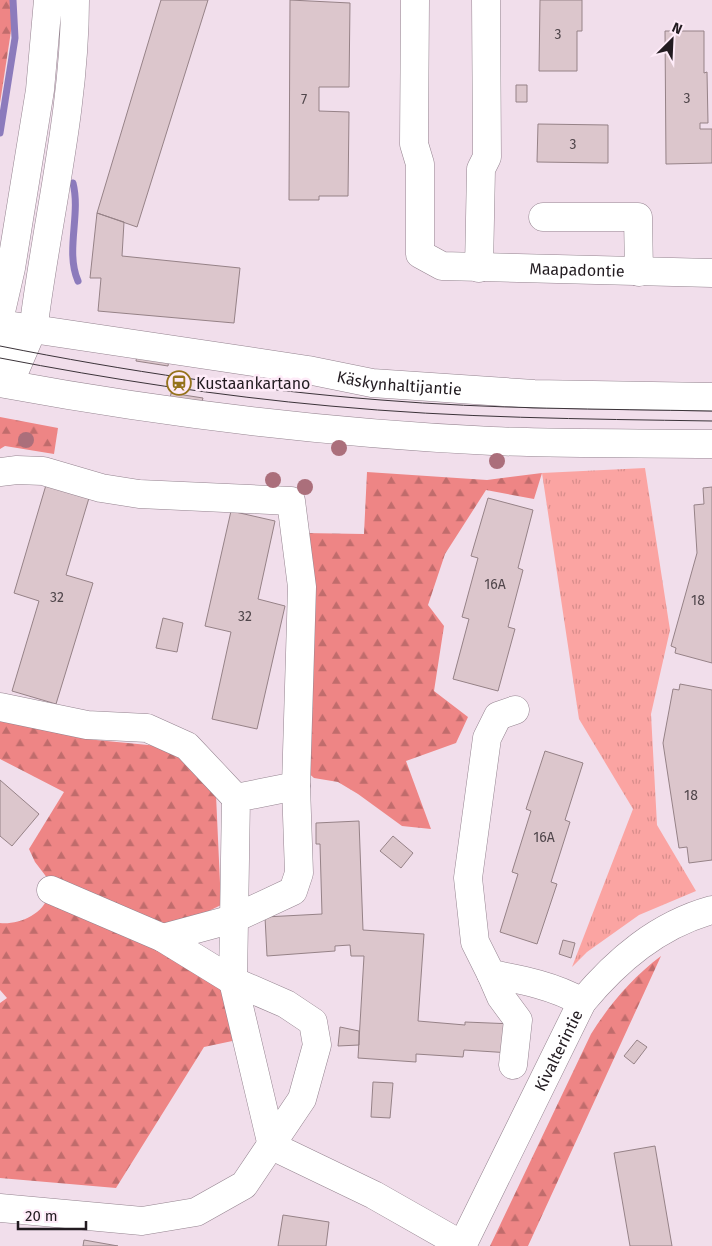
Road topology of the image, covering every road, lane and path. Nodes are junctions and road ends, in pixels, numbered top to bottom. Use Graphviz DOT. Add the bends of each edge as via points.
graph roads {
  1 [pos="48,0"];
  2 [pos="75,0"];
  3 [pos="415,0"];
  4 [pos="486,0"];
  5 [pos="543,217"];
  6 [pos="479,268"];
  7 [pos="638,272"];
  8 [pos="712,273"];
  9 [pos="0,316"];
  10 [pos="0,324"];
  11 [pos="33,328"];
  12 [pos="0,333"];
  13 [pos="5,384"];
  14 [pos="712,397"];
  15 [pos="712,444"];
  16 [pos="0,472"];
  17 [pos="0,707"];
  18 [pos="515,710"];
  19 [pos="296,786"];
  20 [pos="236,798"];
  21 [pos="51,890"];
  22 [pos="712,910"];
  23 [pos="233,919"];
  24 [pos="164,938"];
  25 [pos="492,974"];
  26 [pos="234,981"];
  27 [pos="582,1002"];
  28 [pos="513,1066"];
  29 [pos="272,1146"];
  30 [pos="0,1208"];
  31 [pos="462,1246"];
  1 -- 9 [label="main road" via="40,90"];
  2 -- 11 [label="main road" via="69,96"];
  3 -- 6 [label="main road, Maapadontie" via="414,144 420,164 420,254 442,266"];
  4 -- 6 [label="main road" via="487,157 481,170"];
  5 -- 7 [label="main road" via="638,218"];
  6 -- 7 [label="main road, Maapadontie"];
  7 -- 8 [label="main road, Maapadontie"];
  10 -- 11 [label="main road, Käskynhaltijantie"];
  11 -- 13 [label="main road"];
  11 -- 14 [label="main road, Käskynhaltijantie" via="308,370 372,384 534,394"];
  12 -- 13 [label="main road"];
  13 -- 15 [label="main road" via="333,430 495,441"];
  16 -- 19 [label="main road" via="42,471 101,488 139,494 291,501 302,587"];
  17 -- 20 [label="main road" via="87,725 147,728 187,746"];
  18 -- 25 [label="main road" via="498,716 486,738 468,878 475,942"];
  19 -- 20 [label="main road"];
  19 -- 23 [label="main road" via="300,873 296,886 293,891"];
  20 -- 23 [label="main road"];
  21 -- 24 [label="main road"];
  22 -- 27 [label="main road, Kivalterintie" via="694,915 640,945 603,977"];
  23 -- 24 [label="main road"];
  23 -- 26 [label="main road"];
  24 -- 26 [label="main road"];
  25 -- 27 [label="main road" via="528,981 566,993"];
  25 -- 28 [label="main road" via="501,996 518,1020"];
  26 -- 29 [label="main road"];
  26 -- 29 [label="main road" via="286,1004 312,1022 317,1046 302,1099"];
  27 -- 31 [label="main road, Kivalterintie"];
  29 -- 30 [label="main road" via="244,1185 196,1212 142,1221"];
  29 -- 31 [label="main road" via="374,1195"];
}
